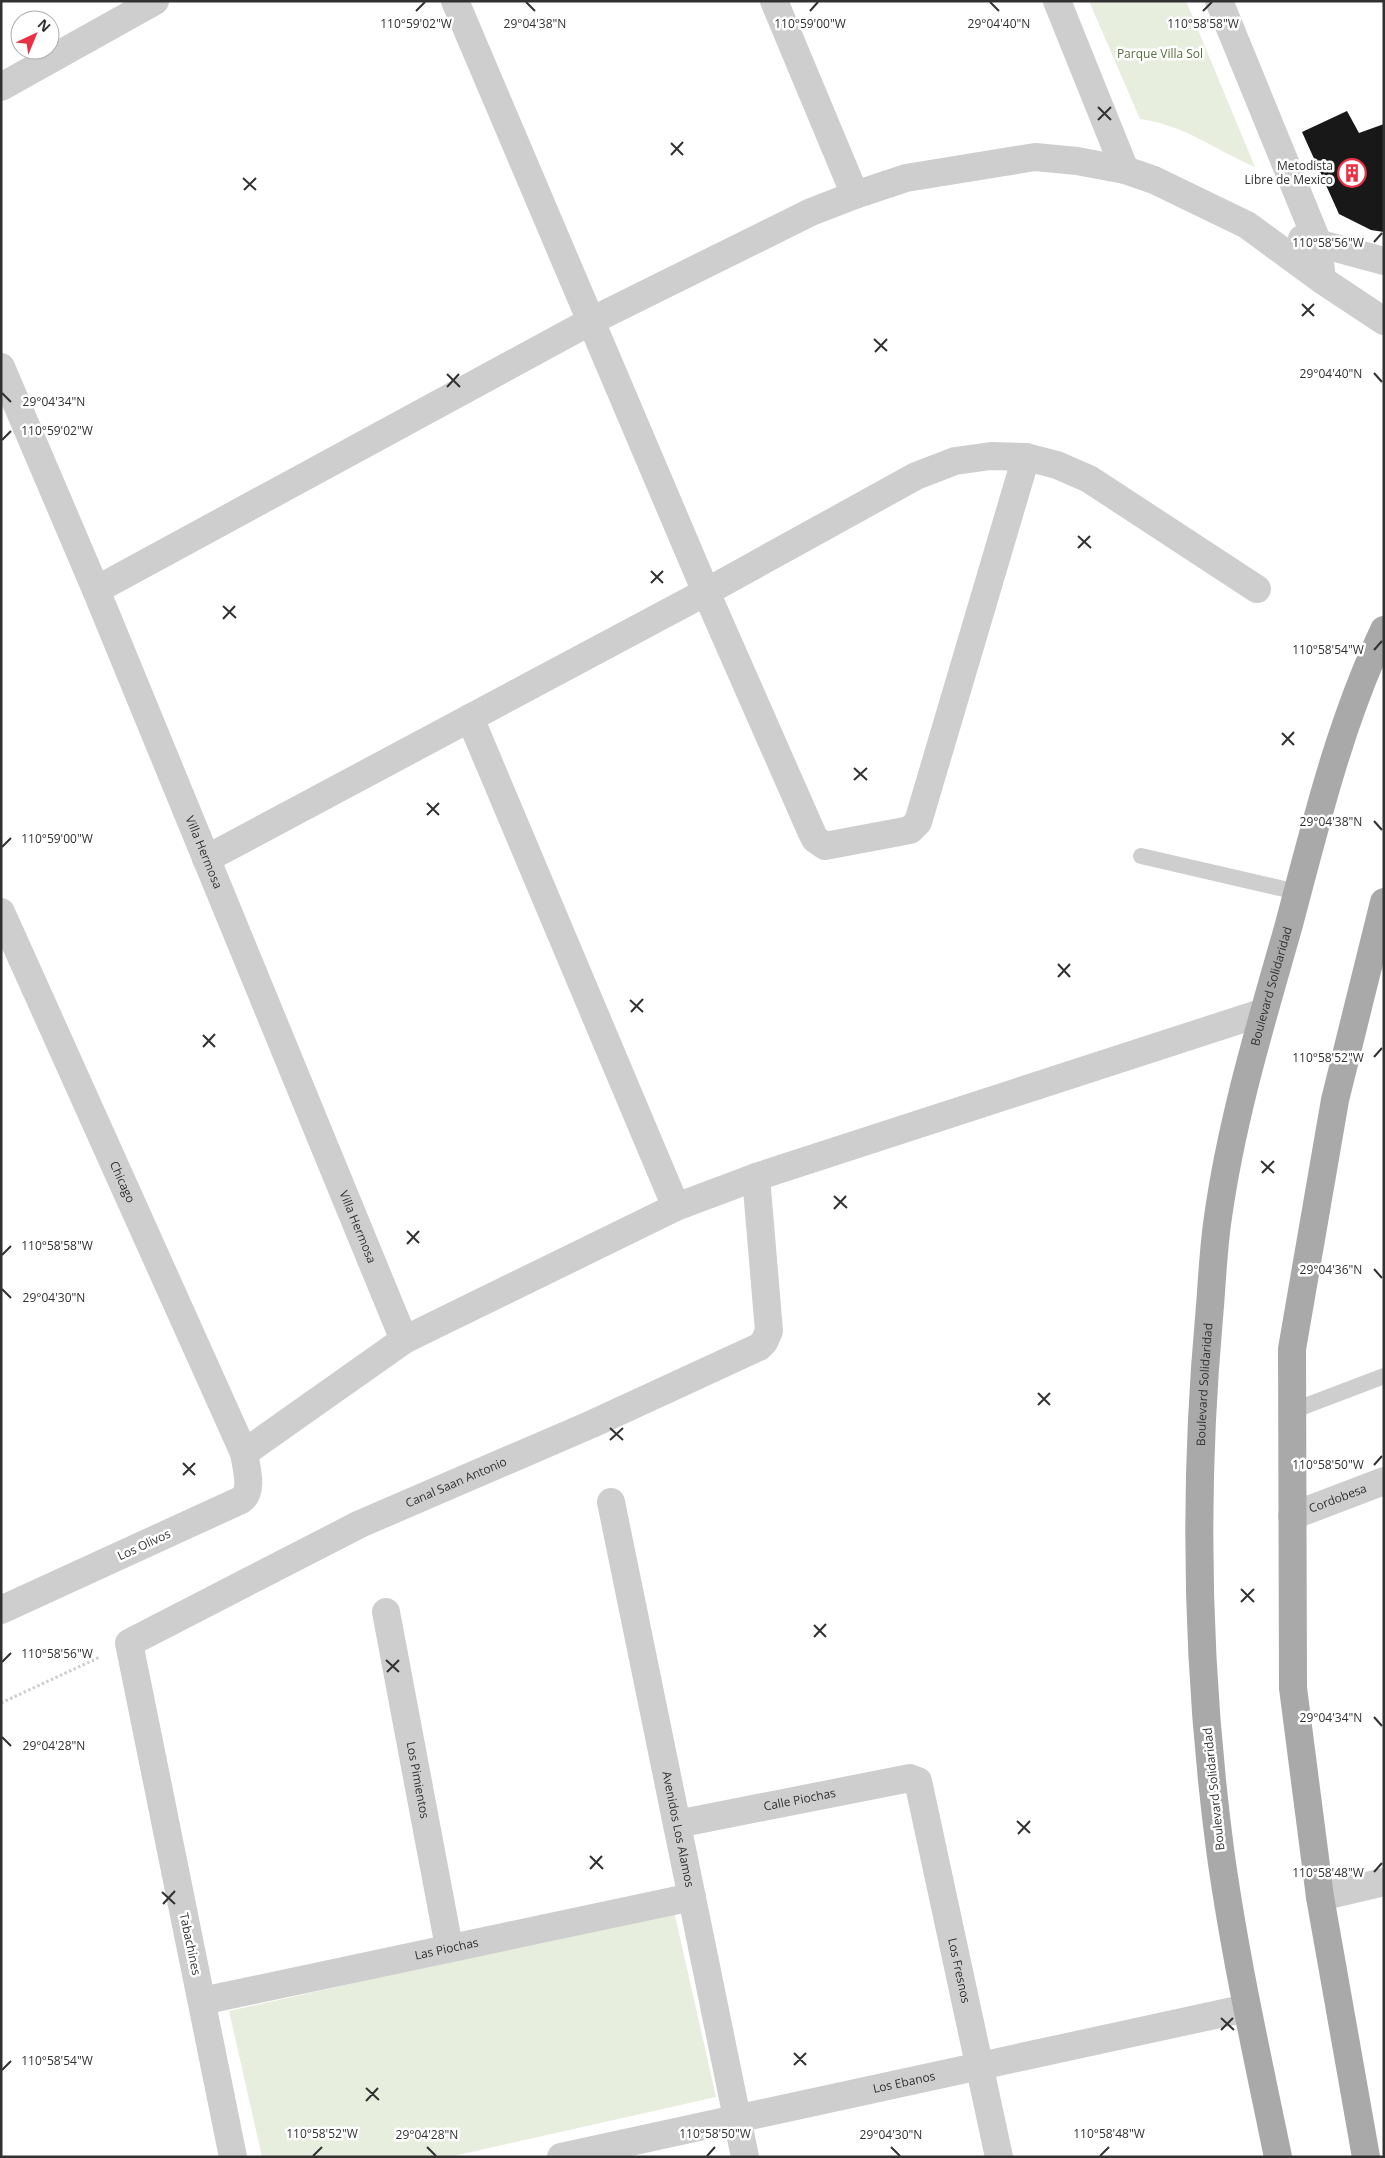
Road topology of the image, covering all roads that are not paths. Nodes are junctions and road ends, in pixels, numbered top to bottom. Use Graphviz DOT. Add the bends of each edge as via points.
graph roads {
  1 [pos="155,1"];
  2 [pos="455,1"];
  3 [pos="774,1"];
  4 [pos="1057,1"];
  5 [pos="1219,1"];
  6 [pos="1,87"];
  7 [pos="1125,170"];
  8 [pos="855,195"];
  9 [pos="1247,225"];
  10 [pos="1318,243"];
  11 [pos="1384,261"];
  12 [pos="1322,280"];
  13 [pos="591,321"];
  14 [pos="1384,321"];
  15 [pos="1,367"];
  16 [pos="1026,457"];
  17 [pos="1257,589"];
  18 [pos="96,590"];
  19 [pos="706,592"];
  20 [pos="1384,630"];
  21 [pos="470,718"];
  22 [pos="1141,856"];
  23 [pos="206,859"];
  24 [pos="1297,892"];
  25 [pos="1384,902"];
  26 [pos="1,912"];
  27 [pos="1264,1012"];
  28 [pos="756,1177"];
  29 [pos="676,1207"];
  30 [pos="404,1340"];
  31 [pos="1384,1376"];
  32 [pos="1292,1411"];
  33 [pos="244,1453"];
  34 [pos="1384,1481"];
  35 [pos="611,1502"];
  36 [pos="1292,1516"];
  37 [pos="1,1610"];
  38 [pos="386,1612"];
  39 [pos="129,1643"];
  40 [pos="919,1783"];
  41 [pos="677,1824"];
  42 [pos="1384,1882"];
  43 [pos="692,1897"];
  44 [pos="1320,1898"];
  45 [pos="449,1947"];
  46 [pos="202,2001"];
  47 [pos="1247,2008"];
  48 [pos="981,2067"];
  49 [pos="737,2119"];
  50 [pos="233,2157"];
  51 [pos="561,2157"];
  52 [pos="745,2157"];
  53 [pos="1000,2157"];
  54 [pos="1278,2157"];
  55 [pos="1366,2157"];
  1 -- 6 [label="street"];
  2 -- 13 [label="street"];
  3 -- 8 [label="street"];
  4 -- 7 [label="street"];
  5 -- 10 [label="street"];
  7 -- 8 [label="street" via="1035,157 906,178"];
  7 -- 9 [label="street" via="1154,180"];
  8 -- 13 [label="street" via="811,212"];
  9 -- 10 [label="street"];
  9 -- 12 [label="street"];
  10 -- 11 [label="street"];
  10 -- 12 [label="street"];
  12 -- 14 [label="street"];
  13 -- 18 [label="street"];
  13 -- 19 [label="street"];
  15 -- 18 [label="street, Villa Hermosa"];
  16 -- 17 [label="street" via="1057,465 1089,479"];
  16 -- 19 [label="street" via="991,456 955,461 916,476"];
  16 -- 19 [label="street" via="918,822 910,830 825,846 815,839"];
  18 -- 23 [label="street, Villa Hermosa"];
  19 -- 21 [label="street"];
  20 -- 24 [label="main road, Boulevard Solidaridad" via="1338,746"];
  21 -- 23 [label="street"];
  21 -- 29 [label="street"];
  22 -- 24 [label="lane"];
  23 -- 30 [label="street, Villa Hermosa"];
  24 -- 27 [label="main road, Boulevard Solidaridad"];
  25 -- 32 [label="main road" via="1335,1100 1292,1349"];
  26 -- 33 [label="street, Chicago"];
  27 -- 28 [label="street"];
  27 -- 47 [label="main road, Boulevard Solidaridad" via="1241,1095 1218,1218 1201,1413 1199,1551 1203,1677 1220,1850"];
  28 -- 29 [label="street"];
  28 -- 39 [label="street, Canal Saan Antonio" via="769,1330 758,1347 592,1424 360,1524"];
  29 -- 30 [label="street"];
  30 -- 33 [label="street"];
  31 -- 32 [label="lane"];
  32 -- 36 [label="main road"];
  33 -- 37 [label="street, Los Olivos" via="249,1490 241,1500"];
  34 -- 36 [label="street, Cordobesa"];
  35 -- 41 [label="street, Avenidos Los Alamos"];
  36 -- 44 [label="main road" via="1293,1688"];
  38 -- 45 [label="street, Los Pimientos"];
  39 -- 46 [label="street, Tabachines"];
  40 -- 41 [label="street, Calle Piochas" via="910,1778"];
  40 -- 48 [label="street, Los Fresnos"];
  41 -- 43 [label="street, Avenidos Los Alamos"];
  42 -- 44 [label="street"];
  43 -- 45 [label="street, Las Piochas"];
  43 -- 49 [label="street, Avenidos Los Alamos"];
  44 -- 55 [label="main road"];
  45 -- 46 [label="street, Las Piochas"];
  46 -- 50 [label="street, Tabachines"];
  47 -- 48 [label="street, Los Ebanos"];
  47 -- 54 [label="main road, Boulevard Solidaridad"];
  48 -- 49 [label="street, Los Ebanos"];
  48 -- 53 [label="street, Los Fresnos"];
  49 -- 51 [label="street, Los Ebanos"];
  49 -- 52 [label="street, Avenidos Los Alamos"];
}
